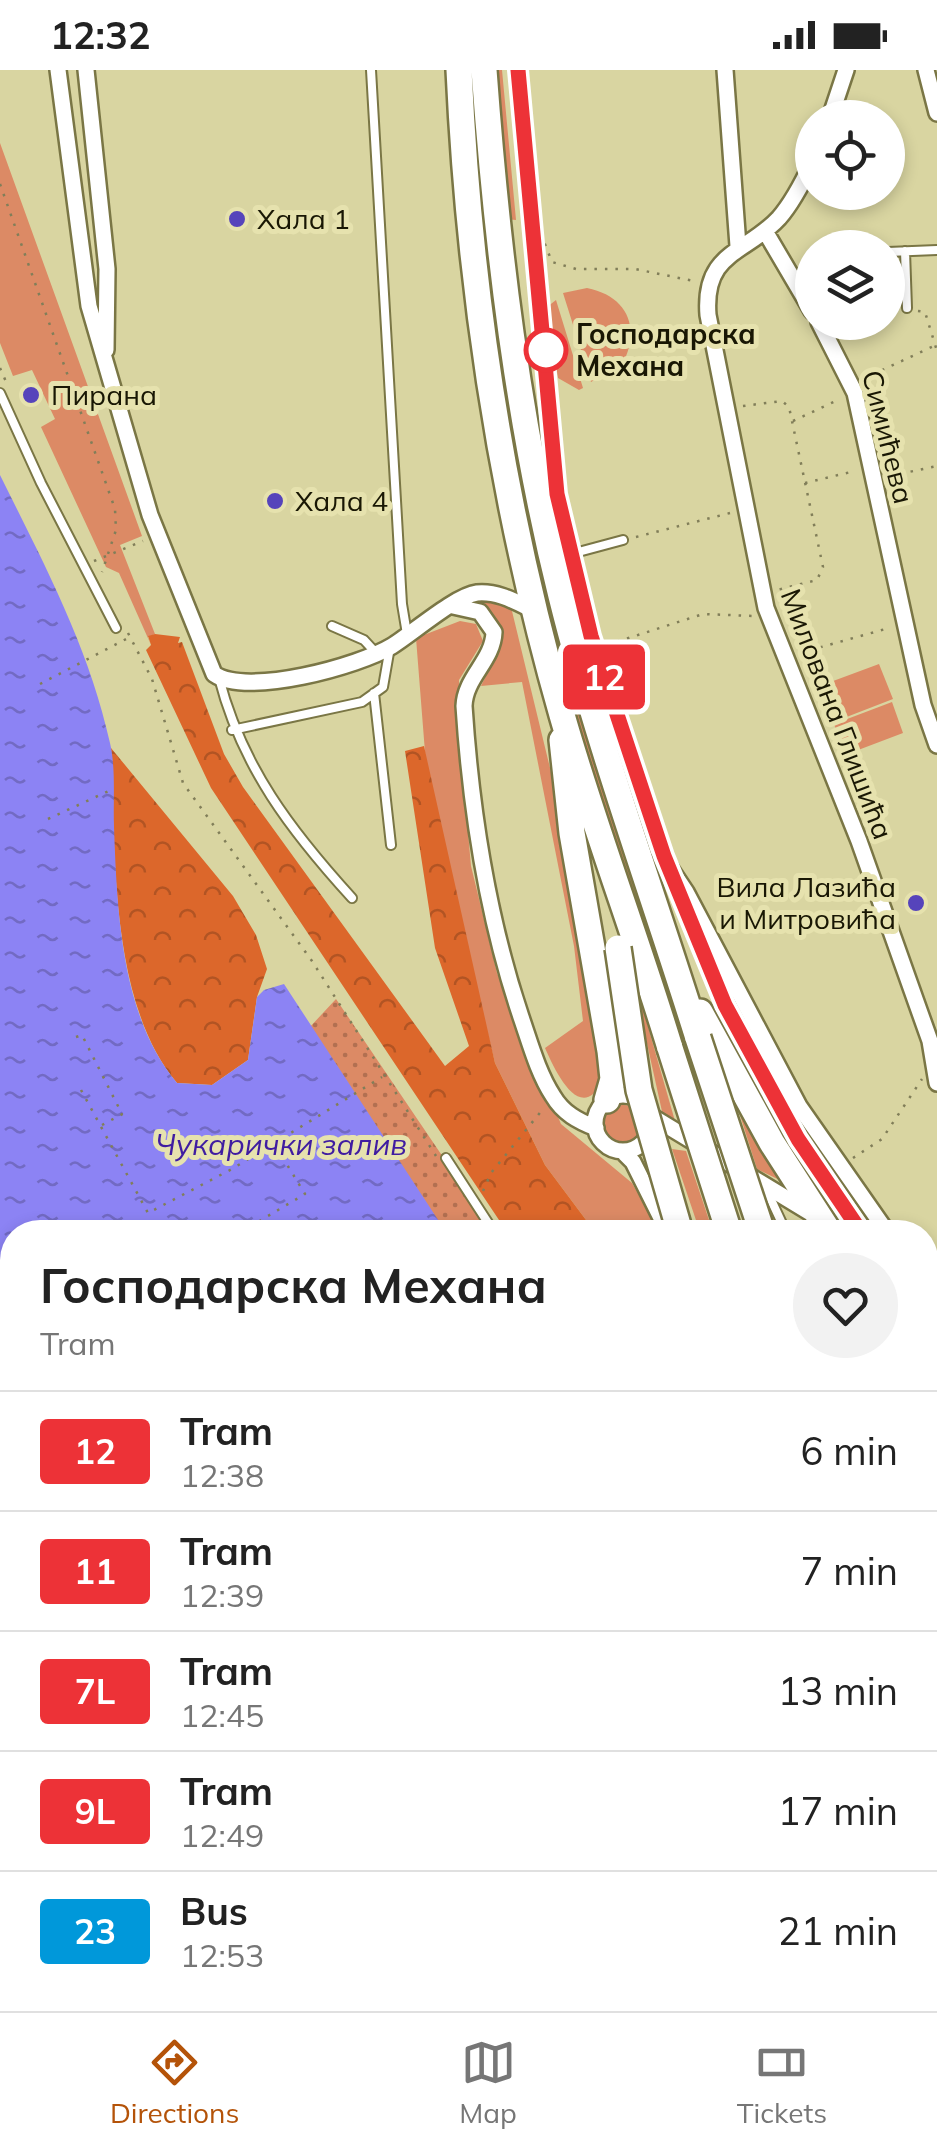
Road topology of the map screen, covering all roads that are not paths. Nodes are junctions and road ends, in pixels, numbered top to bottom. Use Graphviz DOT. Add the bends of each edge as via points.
graph roads {
  1 [pos="58,70"];
  2 [pos="86,70"];
  3 [pos="371,70"];
  4 [pos="459,70"];
  5 [pos="484,70"];
  6 [pos="725,70"];
  7 [pos="846,70"];
  8 [pos="926,70"];
  9 [pos="836,100"];
  10 [pos="937,114"];
  11 [pos="98,170"];
  12 [pos="69,174"];
  13 [pos="795,194"];
  14 [pos="765,231"];
  15 [pos="738,246"];
  16 [pos="937,250"];
  17 [pos="905,251"];
  18 [pos="795,283"];
  19 [pos="907,308"];
  20 [pos="829,340"];
  21 [pos="105,354"];
  22 [pos="0,392"];
  23 [pos="623,540"];
  24 [pos="552,558"];
  25 [pos="453,606"];
  26 [pos="535,611"];
  27 [pos="332,626"];
  28 [pos="116,628"];
  29 [pos="408,636"];
  30 [pos="572,640"];
  31 [pos="384,650"];
  32 [pos="219,678"];
  33 [pos="374,693"];
  34 [pos="562,715"];
  35 [pos="232,730"];
  36 [pos="935,734"];
  37 [pos="390,845"];
  38 [pos="616,879"];
  39 [pos="352,898"];
  40 [pos="665,934"];
  41 [pos="935,1053"];
  42 [pos="937,1083"];
  43 [pos="556,1100"];
  44 [pos="603,1105"];
  45 [pos="651,1116"];
  46 [pos="596,1128"];
  47 [pos="685,1140"];
  48 [pos="644,1143"];
  49 [pos="622,1152"];
  50 [pos="441,1157"];
  51 [pos="760,1179"];
  52 [pos="486,1220"];
  53 [pos="662,1220"];
  54 [pos="677,1220"];
  55 [pos="725,1220"];
  56 [pos="758,1220"];
  57 [pos="780,1220"];
  58 [pos="815,1220"];
  59 [pos="822,1220"];
  60 [pos="878,1220"];
  1 -- 12 [label="street"];
  2 -- 11 [label="street"];
  3 -- 29 [label="lane"];
  4 -- 26 [label="main road" via="496,428"];
  5 -- 24 [label="main road" via="506,301"];
  6 -- 15 [label="street"];
  7 -- 9 [label="street"];
  8 -- 10 [label="street"];
  11 -- 12 [label="lane"];
  11 -- 21 [label="street" via="109,302"];
  12 -- 21 [label="street" via="84,282"];
  13 -- 14 [label="street"];
  14 -- 15 [label="street"];
  14 -- 18 [label="street"];
  15 -- 41 [label="street, Милована Глишића" via="710,284 708,314 762,594"];
  16 -- 17 [label="lane"];
  17 -- 19 [label="lane"];
  20 -- 36 [label="street, Симићева" via="852,384"];
  21 -- 32 [label="street" via="150,514 209,668"];
  22 -- 28 [label="lane"];
  23 -- 24 [label="lane"];
  24 -- 30 [label="main road"];
  25 -- 26 [label="street" via="480,593"];
  25 -- 29 [label="street"];
  25 -- 43 [label="street" via="480,612 494,632 464,695 472,798 501,953"];
  26 -- 34 [label="main road"];
  27 -- 31 [label="lane"];
  29 -- 31 [label="street"];
  30 -- 40 [label="main road"];
  30 -- 60 [label="street" via="587,636 658,850 771,1057"];
  31 -- 32 [label="street" via="260,682"];
  31 -- 33 [label="lane" via="387,678"];
  32 -- 35 [label="lane"];
  33 -- 35 [label="lane" via="362,702"];
  33 -- 37 [label="lane"];
  34 -- 38 [label="main road"];
  34 -- 44 [label="main road" via="566,794 613,1080"];
  35 -- 39 [label="lane" via="257,777"];
  38 -- 54 [label="main road, bridge" via="618,948 639,1090"];
  38 -- 55 [label="main road, bridge"];
  40 -- 56 [label="main road, bridge"];
  40 -- 59 [label="main road" via="726,1062"];
  41 -- 42 [label="street, Милована Глишића"];
  43 -- 44 [label="street"];
  43 -- 46 [label="street"];
  44 -- 45 [label="street" via="622,1095 637,1098"];
  44 -- 46 [label="street"];
  45 -- 47 [label="street"];
  45 -- 48 [label="street"];
  46 -- 49 [label="street" via="602,1142"];
  47 -- 48 [label="street"];
  47 -- 51 [label="street"];
  48 -- 49 [label="street"];
  49 -- 53 [label="street"];
  50 -- 52 [label="lane"];
  51 -- 57 [label="lane"];
  51 -- 58 [label="street"];
}
